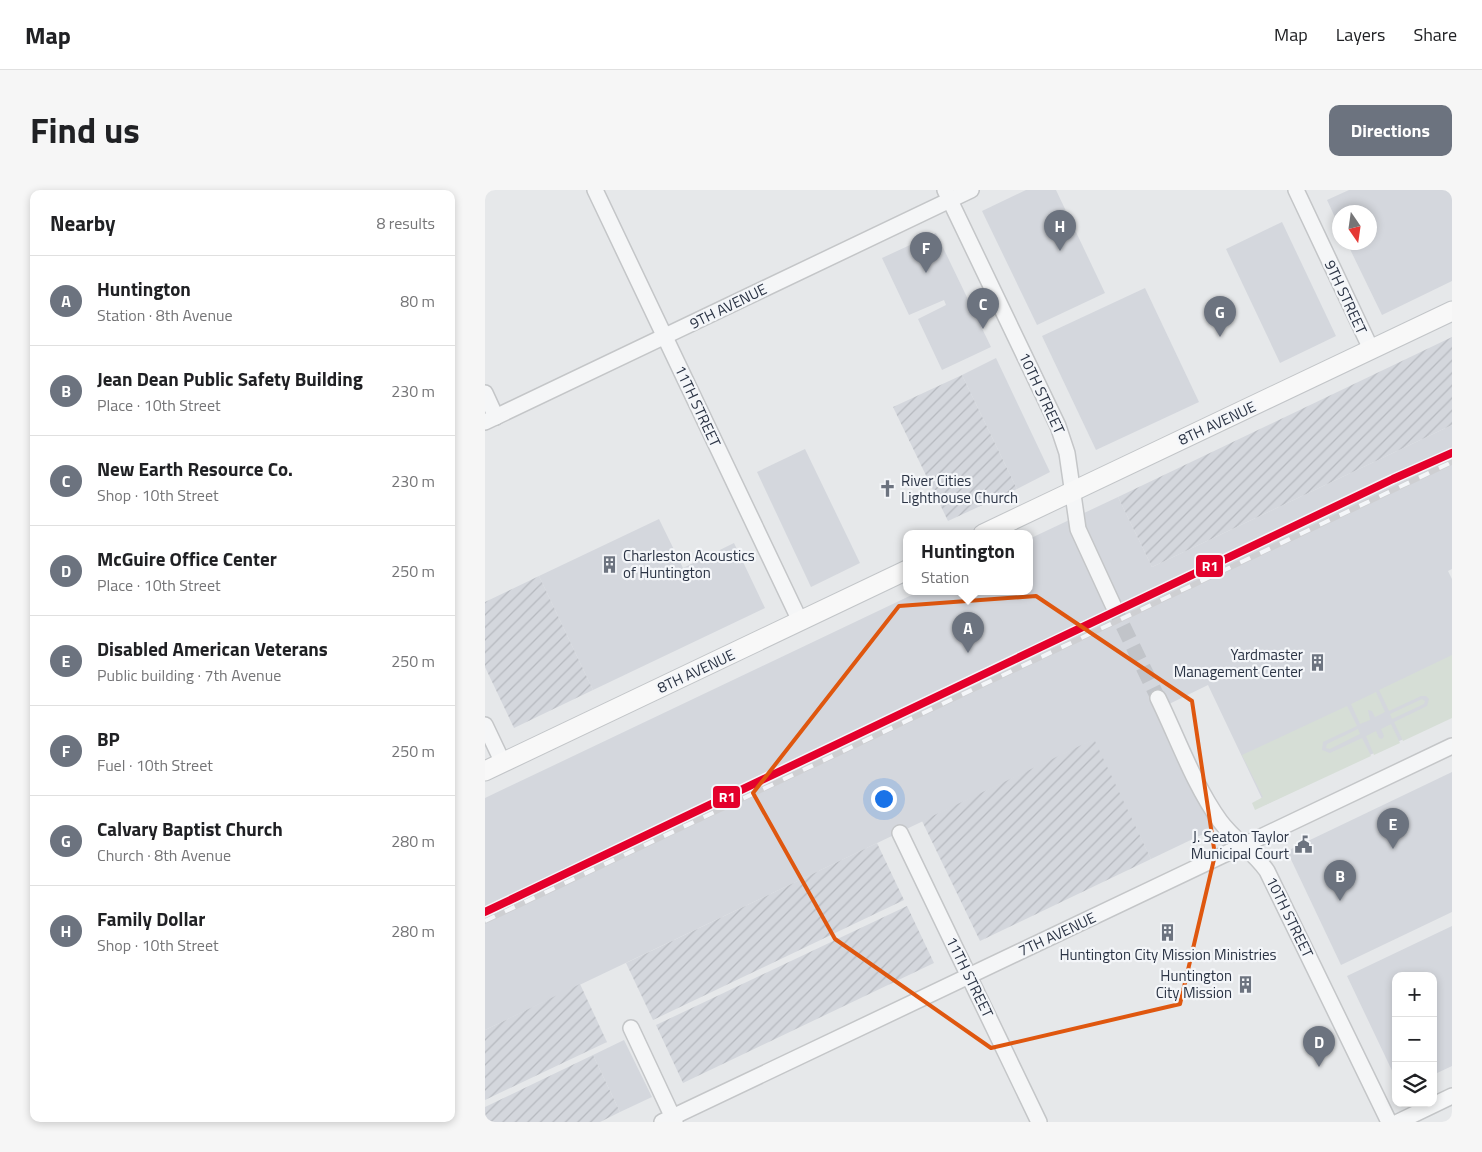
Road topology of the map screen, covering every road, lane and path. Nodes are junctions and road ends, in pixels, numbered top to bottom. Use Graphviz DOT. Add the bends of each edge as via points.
graph roads {
  1 [pos="595,190"];
  2 [pos="971,190"];
  3 [pos="1297,190"];
  4 [pos="947,195"];
  5 [pos="1452,311"];
  6 [pos="665,336"];
  7 [pos="1371,350"];
  8 [pos="485,394"];
  9 [pos="491,420"];
  10 [pos="1073,491"];
  11 [pos="991,530"];
  12 [pos="903,572"];
  13 [pos="1113,605"];
  14 [pos="800,621"];
  15 [pos="1158,698"];
  16 [pos="485,725"];
  17 [pos="1452,746"];
  18 [pos="503,763"];
  19 [pos="485,771"];
  20 [pos="900,833"];
  21 [pos="1245,846"];
  22 [pos="969,976"];
  23 [pos="631,1028"];
  24 [pos="1452,1096"];
  25 [pos="670,1120"];
  26 [pos="1039,1122"];
  27 [pos="1389,1122"];
  28 [pos="1398,1122"];
  1 -- 6 [label="street, 11TH STREET"];
  2 -- 4 [label="street, 9TH AVENUE"];
  3 -- 7 [label="street, 9TH STREET"];
  4 -- 6 [label="street, 9TH AVENUE"];
  4 -- 10 [label="street, 10TH STREET" via="1058,426 1067,453"];
  5 -- 7 [label="main road, 8TH AVENUE"];
  6 -- 9 [label="street, 9TH AVENUE"];
  6 -- 14 [label="street, 11TH STREET"];
  7 -- 10 [label="main road, 8TH AVENUE"];
  8 -- 9 [label="street"];
  10 -- 11 [label="main road, 8TH AVENUE"];
  10 -- 13 [label="street, 10TH STREET" via="1083,541"];
  12 -- 14 [label="main road, 8TH AVENUE"];
  14 -- 18 [label="main road, 8TH AVENUE"];
  15 -- 21 [label="street, 10TH STREET" via="1213,811"];
  16 -- 18 [label="street"];
  17 -- 21 [label="street, 7TH AVENUE"];
  18 -- 19 [label="main road, 8TH AVENUE"];
  20 -- 22 [label="street, 11TH STREET"];
  21 -- 22 [label="street, 7TH AVENUE"];
  21 -- 27 [label="street, 10TH STREET" via="1260,860 1270,877"];
  22 -- 25 [label="street, 7TH AVENUE"];
  22 -- 26 [label="street, 11TH STREET"];
  23 -- 25 [label="street"];
  24 -- 28 [label="street"];
}
